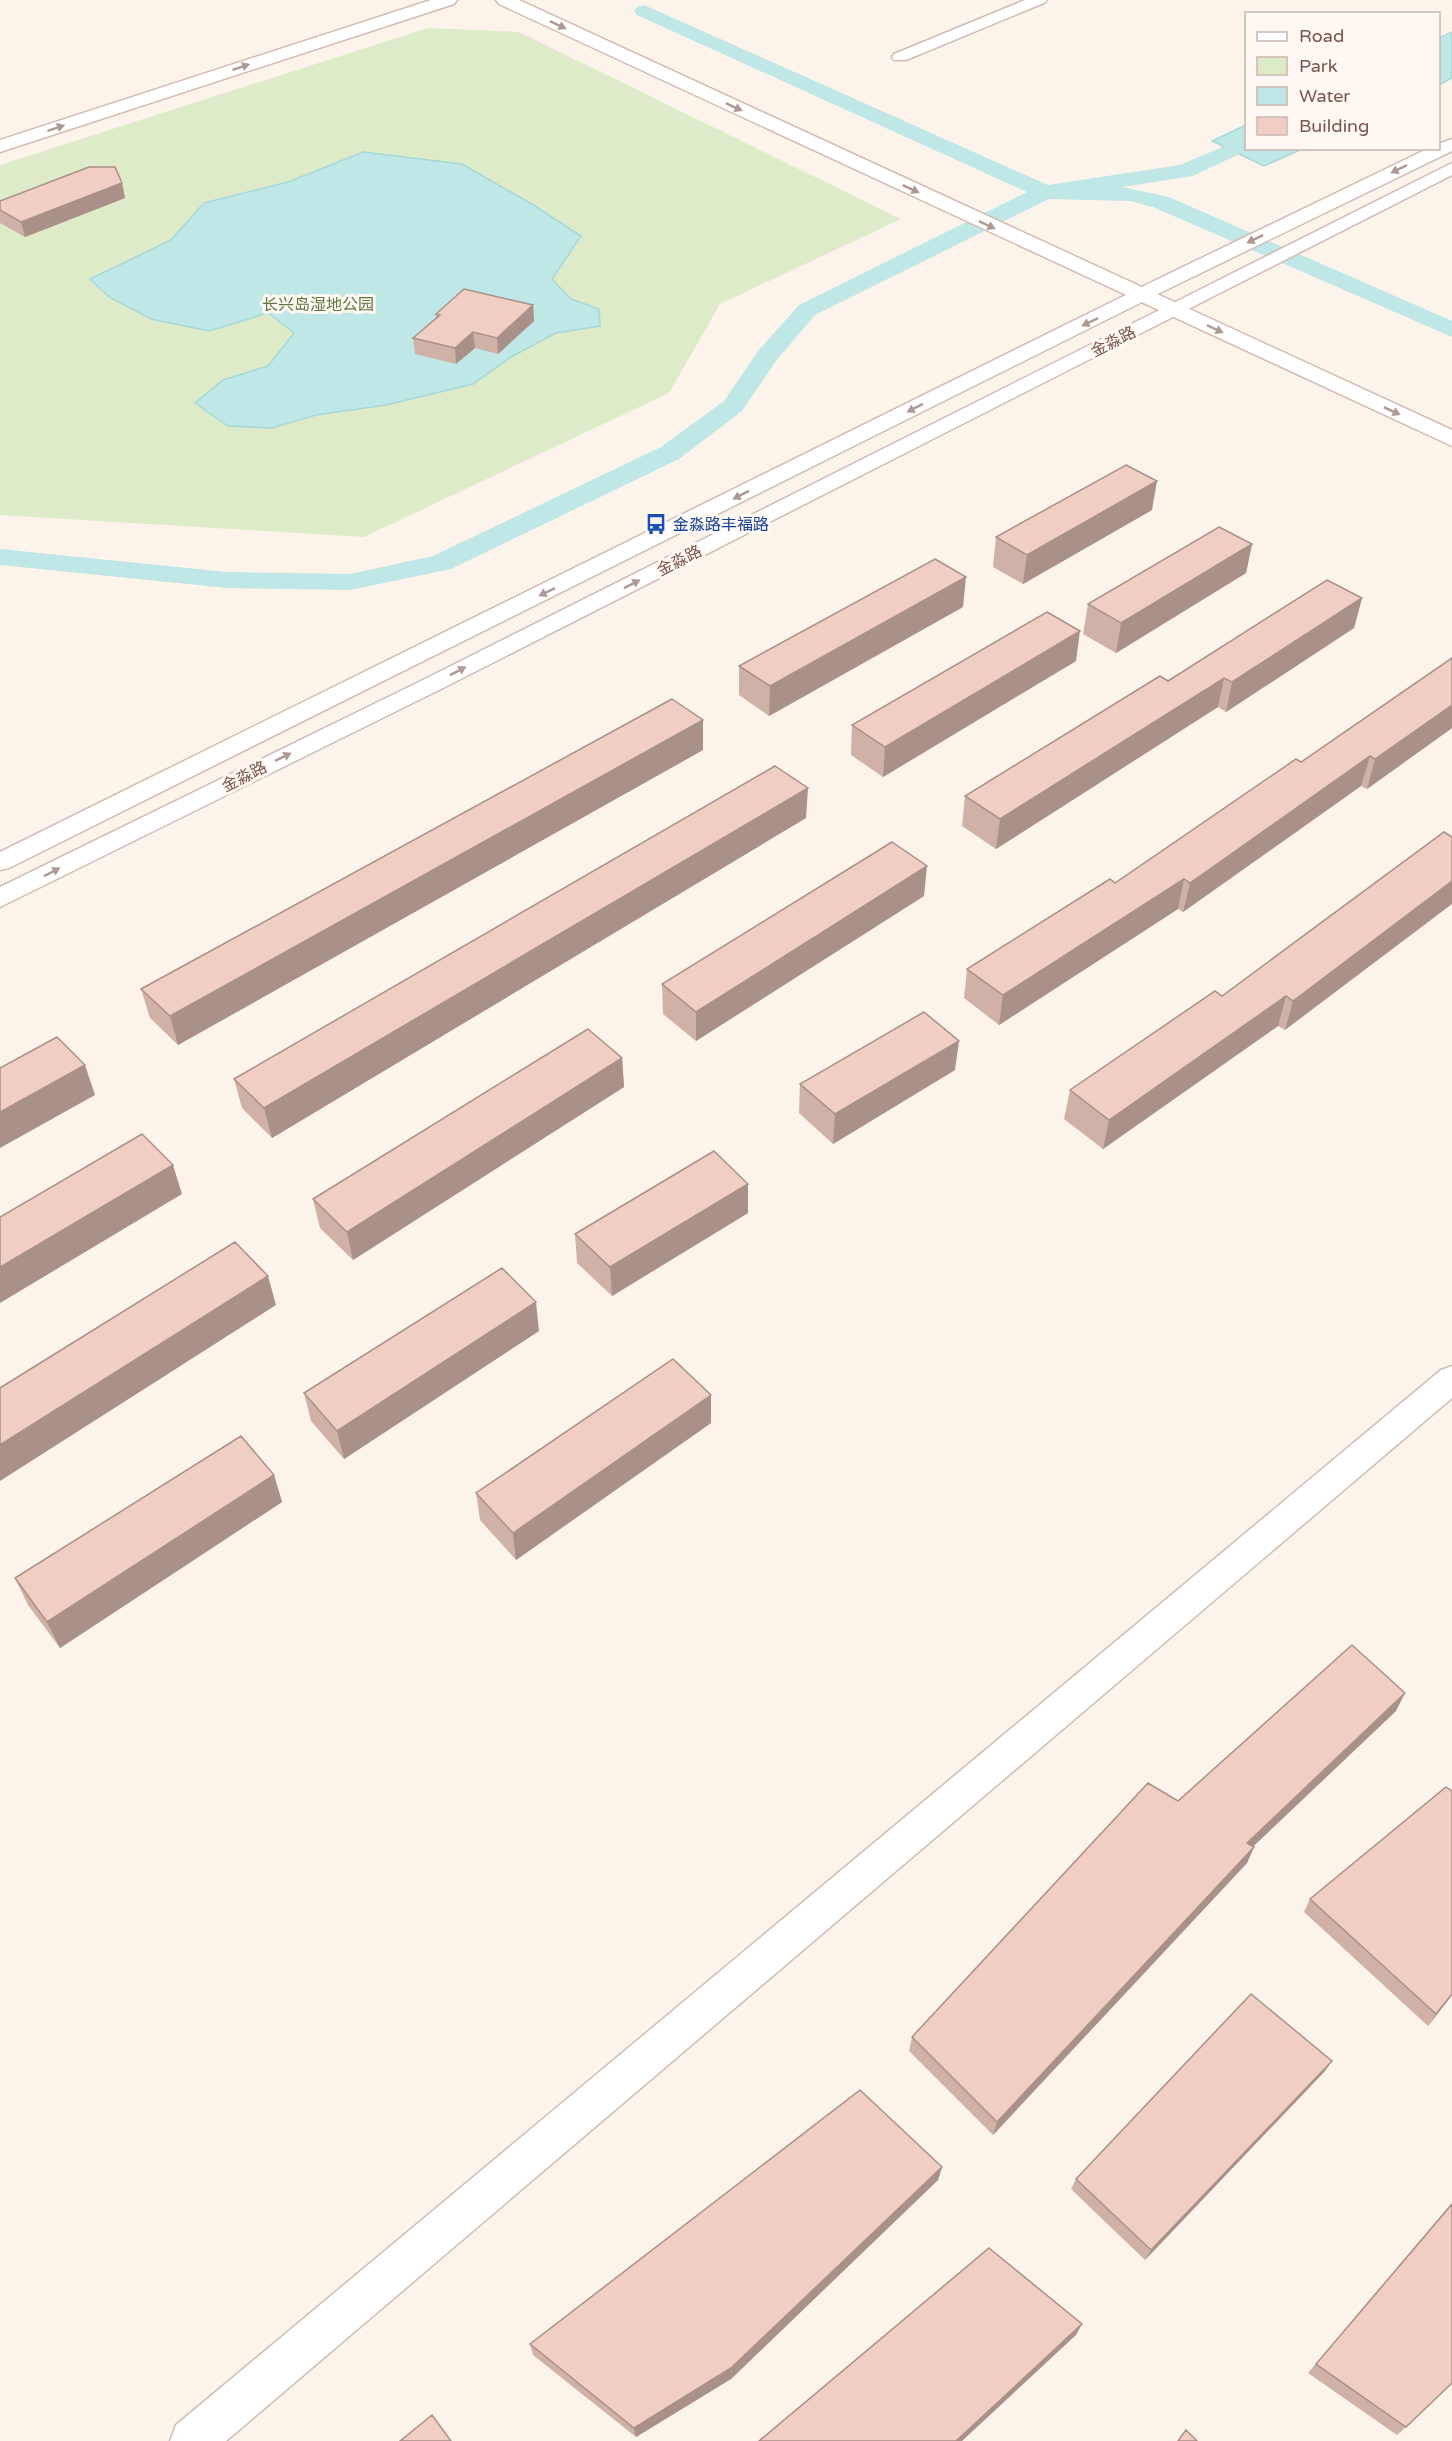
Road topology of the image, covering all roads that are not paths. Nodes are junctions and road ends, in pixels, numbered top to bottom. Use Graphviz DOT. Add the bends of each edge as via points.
graph roads {
  1 [pos="396,0"];
  2 [pos="448,0"];
  3 [pos="505,0"];
  4 [pos="1039,0"];
  5 [pos="900,57"];
  6 [pos="57,109"];
  7 [pos="0,146"];
  8 [pos="1440,150"];
  9 [pos="1452,168"];
  10 [pos="967,194"];
  11 [pos="1163,284"];
  12 [pos="1142,296"];
  13 [pos="1196,299"];
  14 [pos="1173,310"];
  15 [pos="1335,362"];
  16 [pos="1452,439"];
  17 [pos="0,862"];
  18 [pos="0,898"];
  19 [pos="1452,1379"];
  20 [pos="192,2441"];
  1 -- 6 [label="street"];
  7 -- 2 [label="street, one-way"];
  3 -- 12 [label="street, one-way"];
  4 -- 5 [label="street"];
  8 -- 11 [label="street, 金淼路, one-way"];
  9 -- 13 [label="street, 金淼路"];
  10 -- 11 [label="street"];
  11 -- 12 [label="street, 金淼路"];
  11 -- 13 [label="street"];
  12 -- 14 [label="street"];
  12 -- 17 [label="street, 金淼路, one-way"];
  13 -- 14 [label="street, 金淼路"];
  13 -- 15 [label="street"];
  14 -- 16 [label="street, one-way"];
  18 -- 14 [label="street, 金淼路, one-way"];
  19 -- 20 [label="street"];
}
